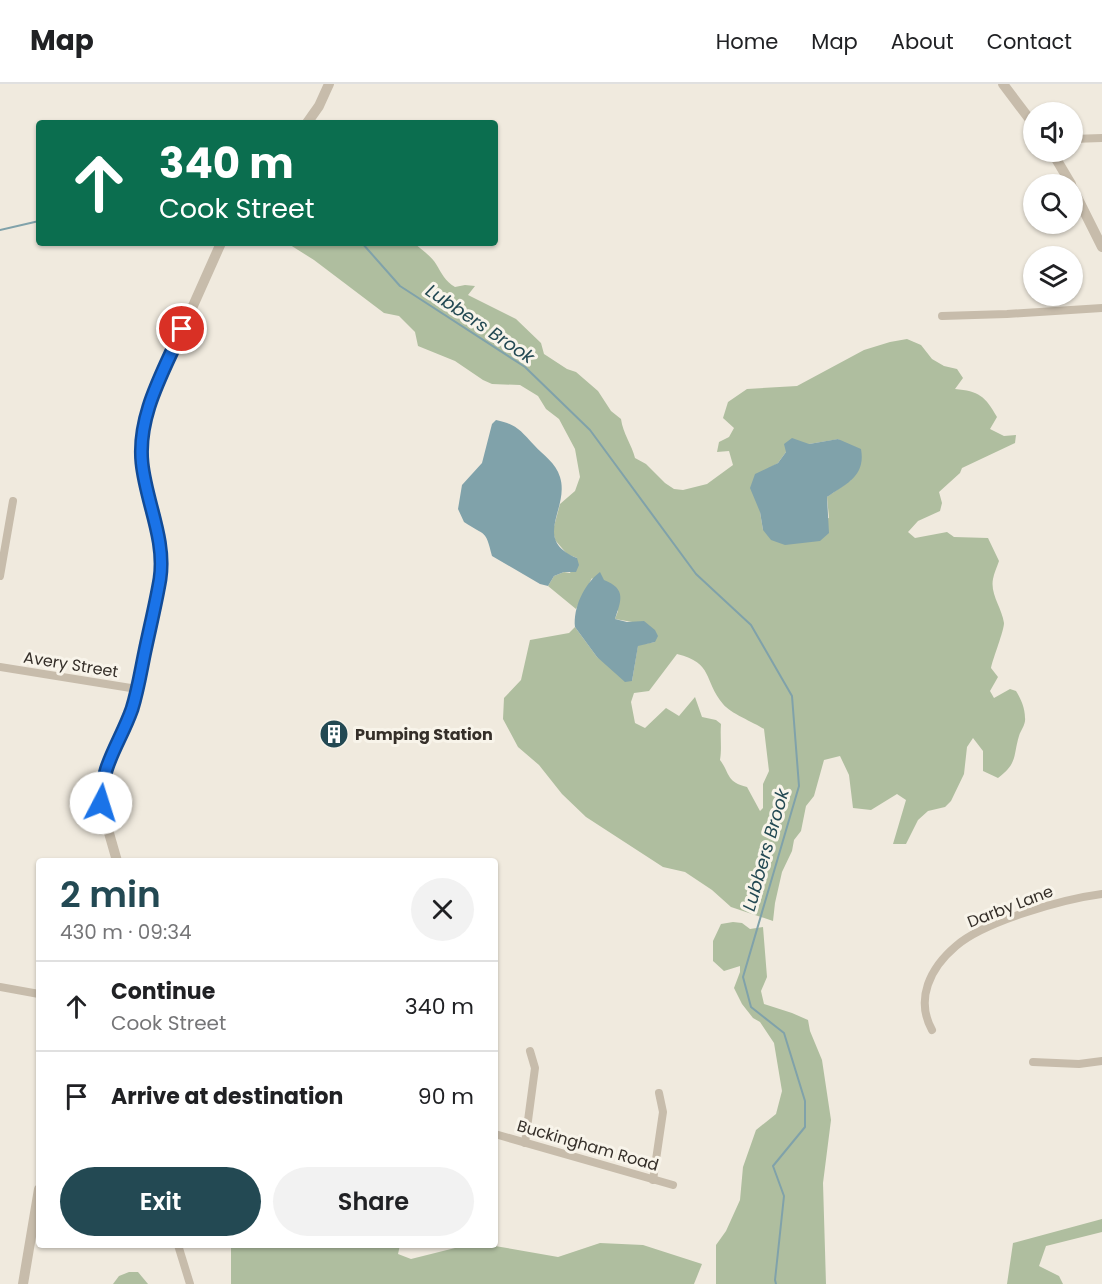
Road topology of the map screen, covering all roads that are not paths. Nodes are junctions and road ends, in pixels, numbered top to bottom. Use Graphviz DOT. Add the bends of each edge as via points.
graph roads {
  1 [pos="329,84"];
  2 [pos="1003,84"];
  3 [pos="1023,110"];
  4 [pos="309,120"];
  5 [pos="1102,138"];
  6 [pos="1083,139"];
  7 [pos="1083,203"];
  8 [pos="1098,227"];
  9 [pos="220,246"];
  10 [pos="1102,247"];
  11 [pos="1102,308"];
  12 [pos="942,316"];
  13 [pos="13,501"];
  14 [pos="0,576"];
  15 [pos="0,667"];
  16 [pos="137,690"];
  17 [pos="116,858"];
  18 [pos="1102,894"];
  19 [pos="0,987"];
  20 [pos="36,993"];
  21 [pos="932,1030"];
  22 [pos="530,1051"];
  23 [pos="1102,1061"];
  24 [pos="1033,1062"];
  25 [pos="659,1093"];
  26 [pos="498,1135"];
  27 [pos="525,1143"];
  28 [pos="653,1180"];
  29 [pos="673,1185"];
  30 [pos="36,1206"];
  31 [pos="179,1248"];
  32 [pos="22,1284"];
  33 [pos="190,1284"];
  1 -- 4 [label="street"];
  2 -- 3 [label="street"];
  5 -- 6 [label="street"];
  7 -- 8 [label="street"];
  8 -- 10 [label="street"];
  9 -- 16 [label="street" via="148,407 141,437 142,463 161,563"];
  11 -- 12 [label="street"];
  13 -- 14 [label="street"];
  15 -- 16 [label="street, Avery Street"];
  16 -- 17 [label="street" via="101,787 103,812"];
  18 -- 21 [label="street, Darby Lane" via="1033,911 973,934 956,945 932,974 926,992 923,1006"];
  19 -- 20 [label="street"];
  22 -- 27 [label="street" via="535,1068"];
  23 -- 24 [label="street"];
  25 -- 28 [label="street" via="663,1112"];
  26 -- 27 [label="street, Buckingham Road"];
  27 -- 28 [label="street, Buckingham Road"];
  28 -- 29 [label="street, Buckingham Road"];
  30 -- 32 [label="street"];
  31 -- 33 [label="street"];
}
